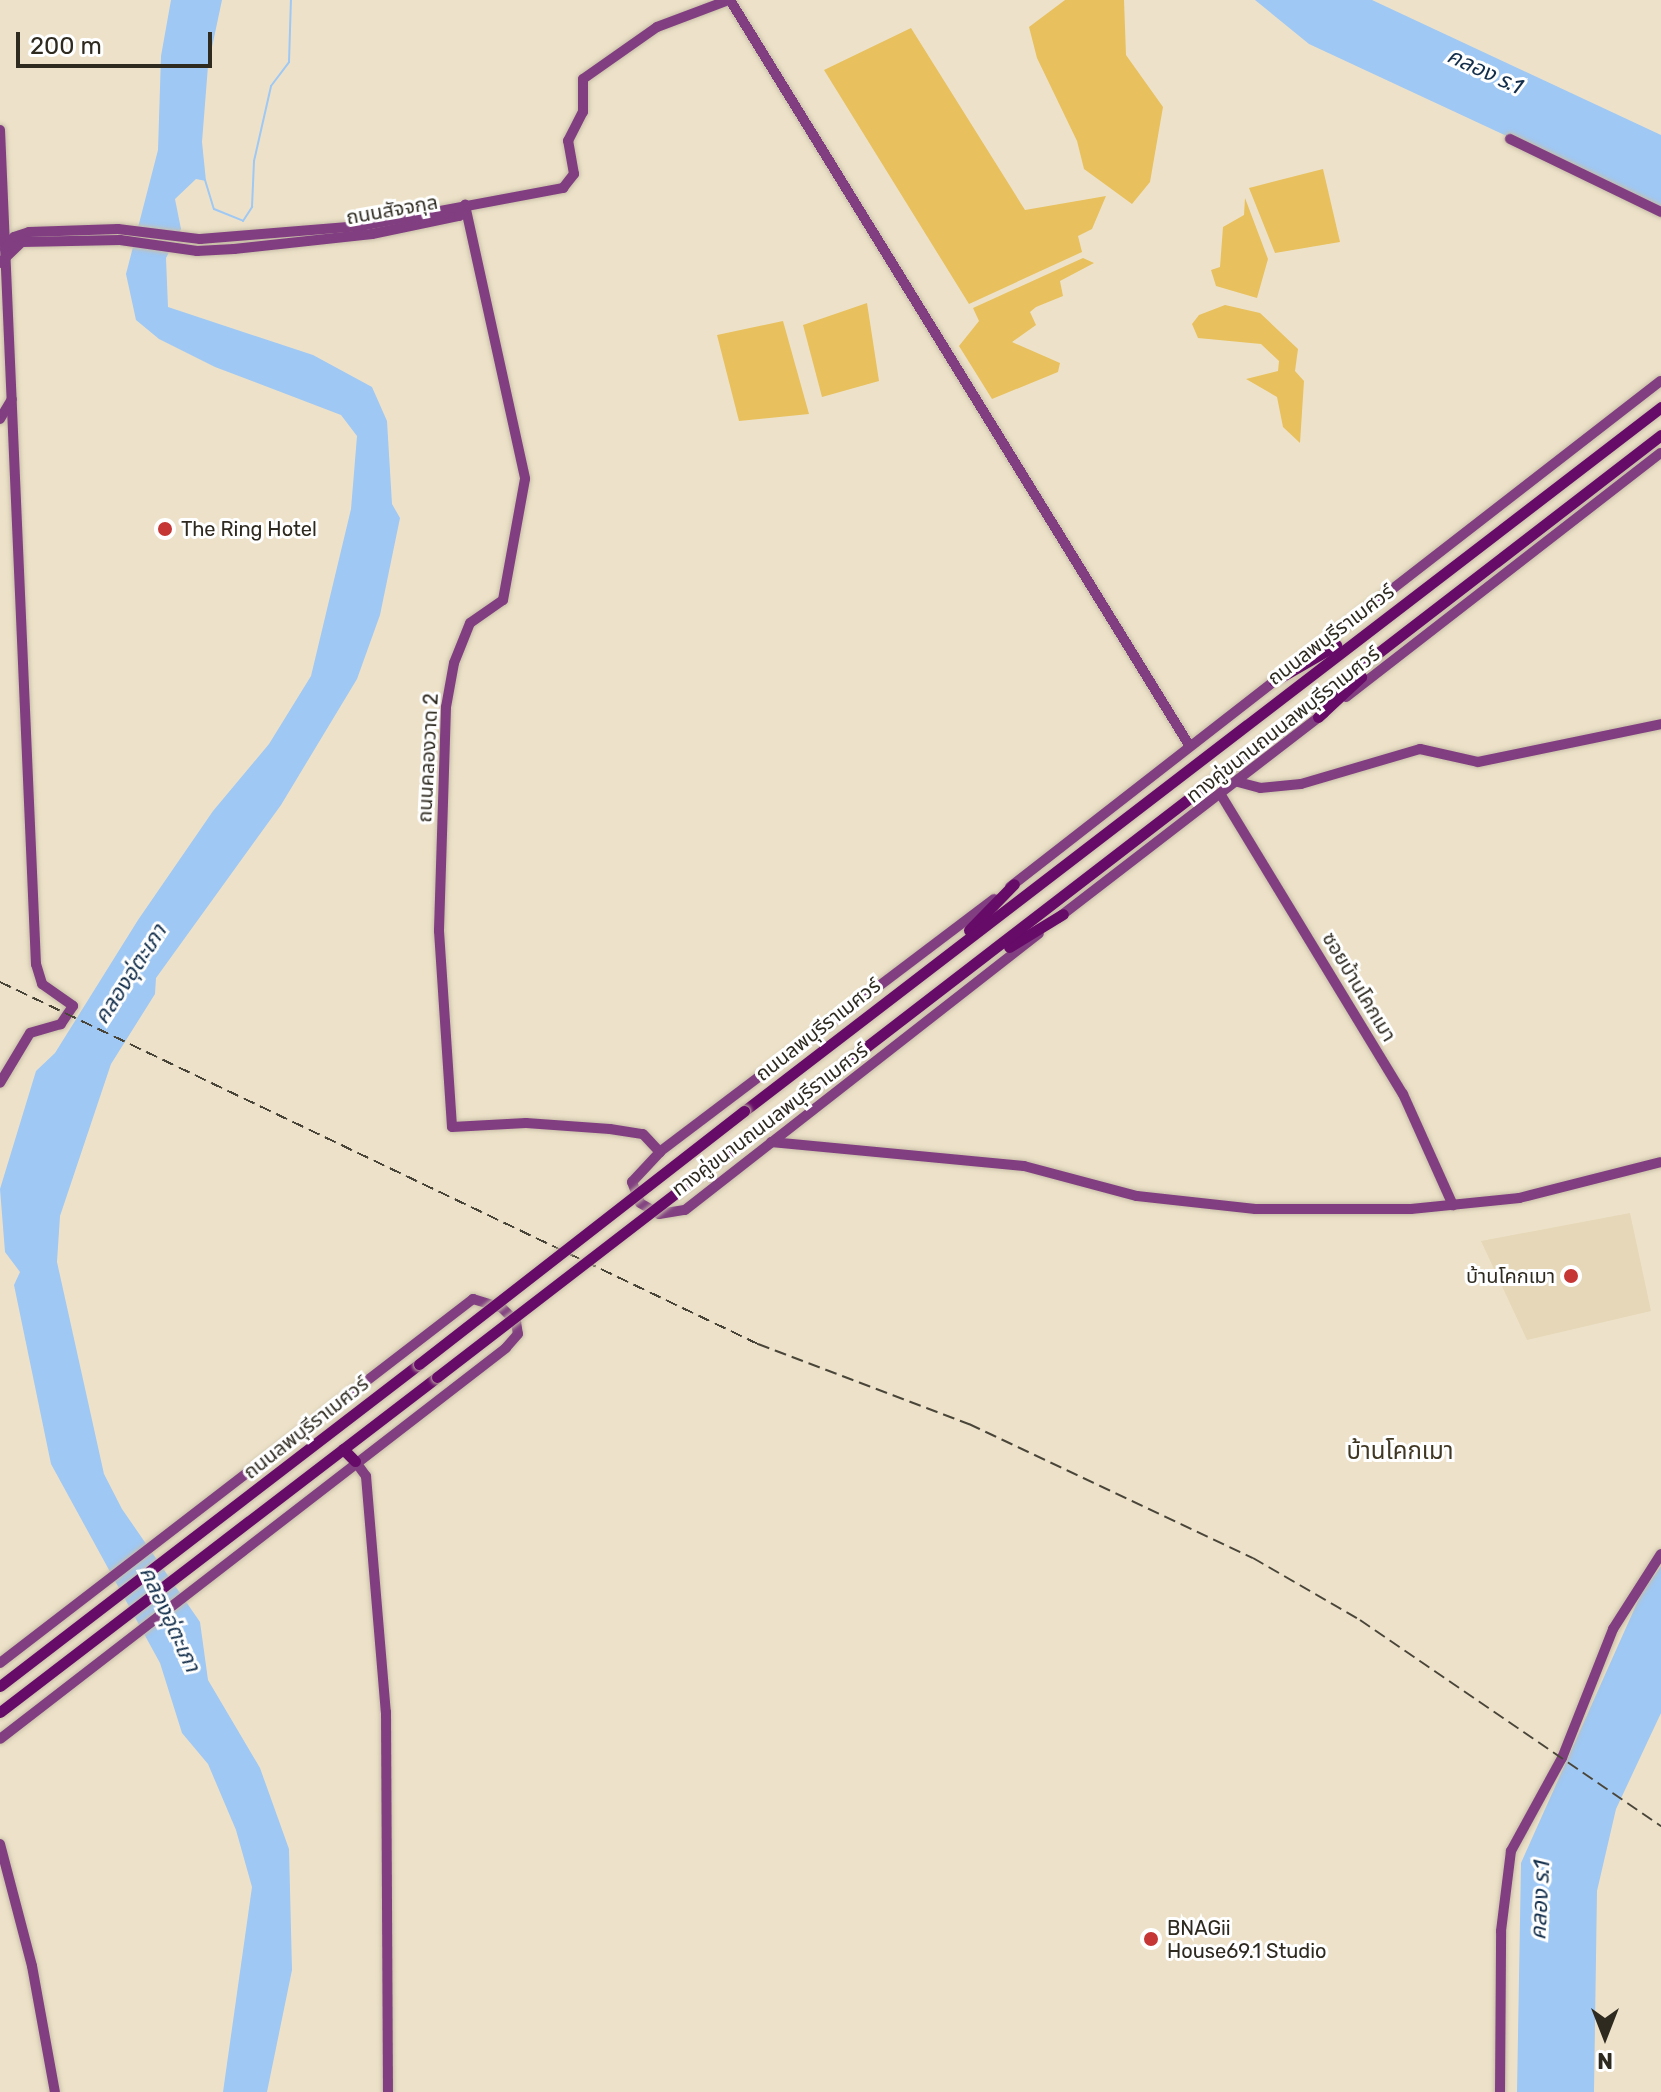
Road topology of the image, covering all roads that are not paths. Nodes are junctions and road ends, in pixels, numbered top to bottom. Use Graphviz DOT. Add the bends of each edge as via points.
graph roads {
  1 [pos="730,0"];
  2 [pos="0,130"];
  3 [pos="1510,139"];
  4 [pos="465,205"];
  5 [pos="1661,212"];
  6 [pos="119,234"];
  7 [pos="3,250"];
  8 [pos="2,263"];
  9 [pos="1661,381"];
  10 [pos="13,397"];
  11 [pos="1661,407"];
  12 [pos="0,419"];
  13 [pos="1661,435"];
  14 [pos="1661,453"];
  15 [pos="1544,499"];
  16 [pos="1557,516"];
  17 [pos="1374,623"];
  18 [pos="1409,633"];
  19 [pos="1274,681"];
  20 [pos="1318,717"];
  21 [pos="1661,724"];
  22 [pos="1189,745"];
  23 [pos="1238,782"];
  24 [pos="1221,795"];
  25 [pos="1014,884"];
  26 [pos="1063,914"];
  27 [pos="943,956"];
  28 [pos="962,974"];
  29 [pos="0,1083"];
  30 [pos="771,1142"];
  31 [pos="660,1152"];
  32 [pos="1661,1162"];
  33 [pos="1453,1205"];
  34 [pos="343,1449"];
  35 [pos="355,1461"];
  36 [pos="1661,1554"];
  37 [pos="0,1663"];
  38 [pos="0,1686"];
  39 [pos="0,1712"];
  40 [pos="0,1739"];
  41 [pos="0,1844"];
  42 [pos="55,2092"];
  43 [pos="388,2092"];
  44 [pos="1500,2092"];
  1 -- 4 [label="street" via="657,27 583,79 583,112 568,141 574,174 570,183"];
  1 -- 22 [label="street"];
  2 -- 7 [label="street"];
  3 -- 5 [label="street"];
  4 -- 6 [label="street, ถนนสัจจกุล" via="360,226 200,239"];
  4 -- 6 [label="street, ถนนสัจจกุล" via="459,216 372,234 197,251"];
  4 -- 31 [label="street, ถนนคลองวาด 2" via="525,479 503,600 470,623 454,663 446,707 439,931 452,1127 526,1123 610,1129 643,1134"];
  6 -- 7 [label="street, ถนนสัจจกุล" via="19,233"];
  6 -- 8 [label="street, ถนนสัจจกุล" via="22,242"];
  7 -- 8 [label="street"];
  8 -- 10 [label="street"];
  9 -- 19 [label="street, ทางคู่ขนานถนนลพบุรีราเมศวร์"];
  10 -- 12 [label="street"];
  10 -- 29 [label="street" via="36,964 42,984 73,1006 61,1024 30,1033"];
  11 -- 15 [label="main road, ถนนลพบุรีราเมศวร์"];
  13 -- 16 [label="main road, ถนนลพบุรีราเมศวร์"];
  14 -- 20 [label="street, ทางคู่ขนานถนนลพบุรีราเมศวร์" via="1473,603"];
  15 -- 16 [label="main road"];
  15 -- 17 [label="main road, ถนนลพบุรีราเมศวร์"];
  16 -- 18 [label="main road, ถนนลพบุรีราเมศวร์"];
  17 -- 19 [label="main road"];
  17 -- 27 [label="main road, ถนนลพบุรีราเมศวร์"];
  18 -- 20 [label="main road"];
  18 -- 28 [label="main road, ถนนลพบุรีราเมศวร์"];
  19 -- 22 [label="street, ทางคู่ขนานถนนลพบุรีราเมศวร์"];
  20 -- 23 [label="street, ทางคู่ขนานถนนลพบุรีราเมศวร์"];
  21 -- 23 [label="street" via="1478,762 1420,749 1301,784 1260,788"];
  22 -- 25 [label="street, ทางคู่ขนานถนนลพบุรีราเมศวร์"];
  23 -- 24 [label="street, ทางคู่ขนานถนนลพบุรีราเมศวร์"];
  24 -- 26 [label="street, ทางคู่ขนานถนนลพบุรีราเมศวร์"];
  24 -- 33 [label="street, ซอยบ้านโคกเมา" via="1403,1094"];
  25 -- 27 [label="main road"];
  25 -- 31 [label="street, ทางคู่ขนานถนนลพบุรีราเมศวร์"];
  26 -- 28 [label="main road"];
  26 -- 30 [label="street, ทางคู่ขนานถนนลพบุรีราเมศวร์"];
  27 -- 38 [label="main road, ถนนลพบุรีราเมศวร์, bridge"];
  28 -- 34 [label="main road, ถนนลพบุรีราเมศวร์, bridge"];
  30 -- 31 [label="street, ทางคู่ขนานถนนลพบุรีราเมศวร์" via="685,1210 670,1214 640,1203 632,1182"];
  30 -- 33 [label="street" via="1024,1166 1137,1196 1255,1209"];
  32 -- 33 [label="street" via="1519,1198"];
  34 -- 35 [label="main road"];
  34 -- 39 [label="main road, ถนนลพบุรีราเมศวร์"];
  35 -- 37 [label="street" via="506,1348 518,1334 516,1322 502,1308 473,1299"];
  35 -- 40 [label="street"];
  35 -- 43 [label="street" via="366,1476 389,1756"];
  36 -- 44 [label="street" via="1613,1629 1562,1758 1508,1861 1501,1931"];
  41 -- 42 [label="street" via="32,1966"];
}
